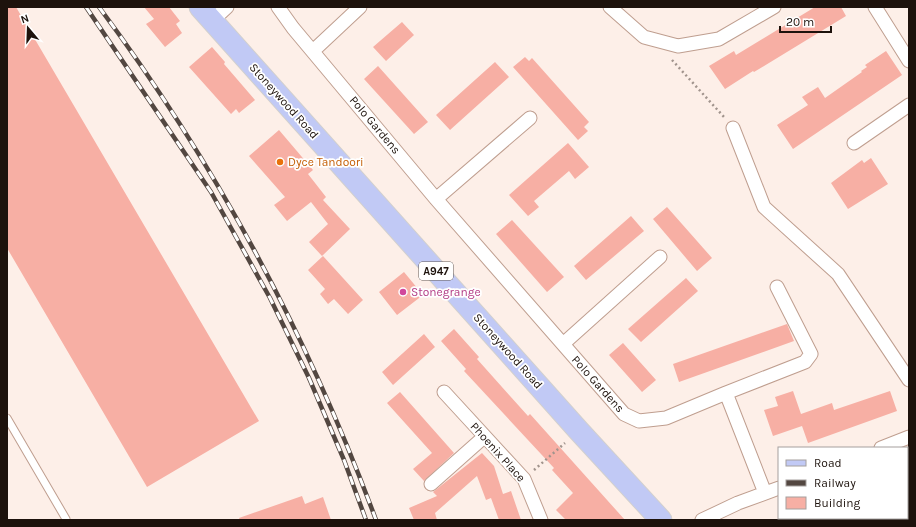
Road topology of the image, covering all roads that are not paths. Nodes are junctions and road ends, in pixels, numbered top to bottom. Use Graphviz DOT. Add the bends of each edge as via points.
graph roads {
  1 [pos="278,7"];
  2 [pos="360,7"];
  3 [pos="610,7"];
  4 [pos="774,7"];
  5 [pos="875,7"];
  6 [pos="213,12"];
  7 [pos="313,51"];
  8 [pos="909,61"];
  9 [pos="909,105"];
  10 [pos="530,118"];
  11 [pos="733,128"];
  12 [pos="854,143"];
  13 [pos="436,199"];
  14 [pos="660,257"];
  15 [pos="777,287"];
  16 [pos="563,344"];
  17 [pos="909,380"];
  18 [pos="444,392"];
  19 [pos="726,393"];
  20 [pos="7,418"];
  21 [pos="484,437"];
  22 [pos="909,437"];
  23 [pos="884,447"];
  24 [pos="431,484"];
  25 [pos="778,488"];
  26 [pos="765,493"];
  27 [pos="66,519"];
  28 [pos="658,519"];
  29 [pos="541,520"];
  30 [pos="702,520"];
  1 -- 7 [label="street, Polo Gardens"];
  2 -- 7 [label="street"];
  3 -- 4 [label="street" via="644,37 678,46 719,38"];
  5 -- 8 [label="street"];
  6 -- 28 [label="main road, Stoneywood Road / A947"];
  7 -- 13 [label="street, Polo Gardens"];
  9 -- 12 [label="street"];
  10 -- 13 [label="street"];
  11 -- 17 [label="street" via="764,207 838,274"];
  13 -- 16 [label="street, Polo Gardens"];
  14 -- 16 [label="street, Polo Gardens"];
  15 -- 19 [label="street, Polo Gardens" via="811,354 809,359"];
  16 -- 19 [label="street, Polo Gardens" via="624,414 639,421 666,418"];
  18 -- 21 [label="street, Phoenix Place"];
  19 -- 26 [label="street"];
  20 -- 27 [label="lane"];
  21 -- 24 [label="street"];
  21 -- 29 [label="street, Phoenix Place" via="524,479"];
  22 -- 23 [label="street"];
  25 -- 26 [label="street"];
  26 -- 30 [label="street"];
}
